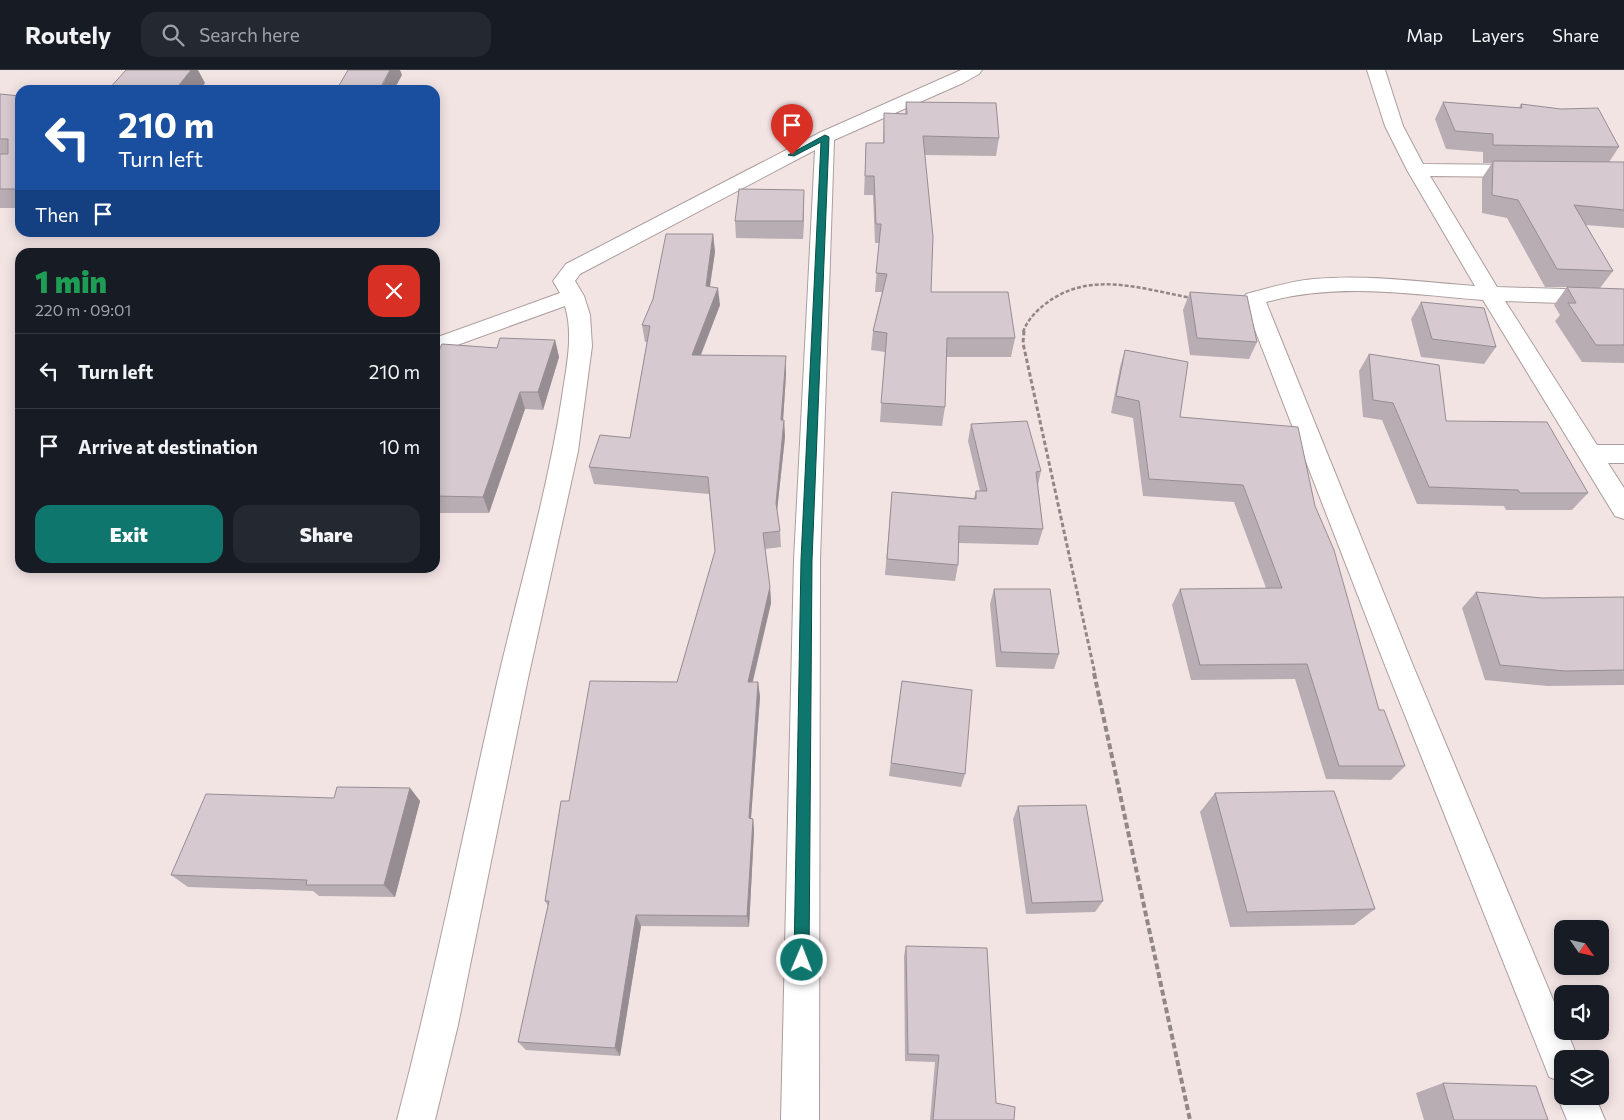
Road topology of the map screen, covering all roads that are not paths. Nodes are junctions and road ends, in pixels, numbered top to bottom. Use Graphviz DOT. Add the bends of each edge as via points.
graph roads {
  1 [pos="973,70"];
  2 [pos="1376,70"];
  3 [pos="825,137"];
  4 [pos="1417,170"];
  5 [pos="1545,171"];
  6 [pos="1490,294"];
  7 [pos="573,296"];
  8 [pos="1624,298"];
  9 [pos="440,344"];
  10 [pos="1591,454"];
  11 [pos="1624,454"];
  12 [pos="1624,509"];
  13 [pos="1556,1050"];
  14 [pos="1580,1105"];
  15 [pos="416,1120"];
  16 [pos="800,1120"];
  17 [pos="1586,1120"];
  1 -- 3 [label="street"];
  2 -- 4 [label="street" via="1394,126"];
  3 -- 7 [label="street" via="573,269 564,281"];
  3 -- 16 [label="street" via="807,560"];
  4 -- 5 [label="street"];
  4 -- 6 [label="street"];
  6 -- 8 [label="street"];
  6 -- 10 [label="street"];
  6 -- 13 [label="street" via="1400,284 1339,284 1279,291 1254,300"];
  7 -- 9 [label="street"];
  7 -- 15 [label="street" via="579,315 581,346 566,451 512,683 440,1025"];
  10 -- 11 [label="street"];
  10 -- 12 [label="street"];
  14 -- 17 [label="street"];
}
